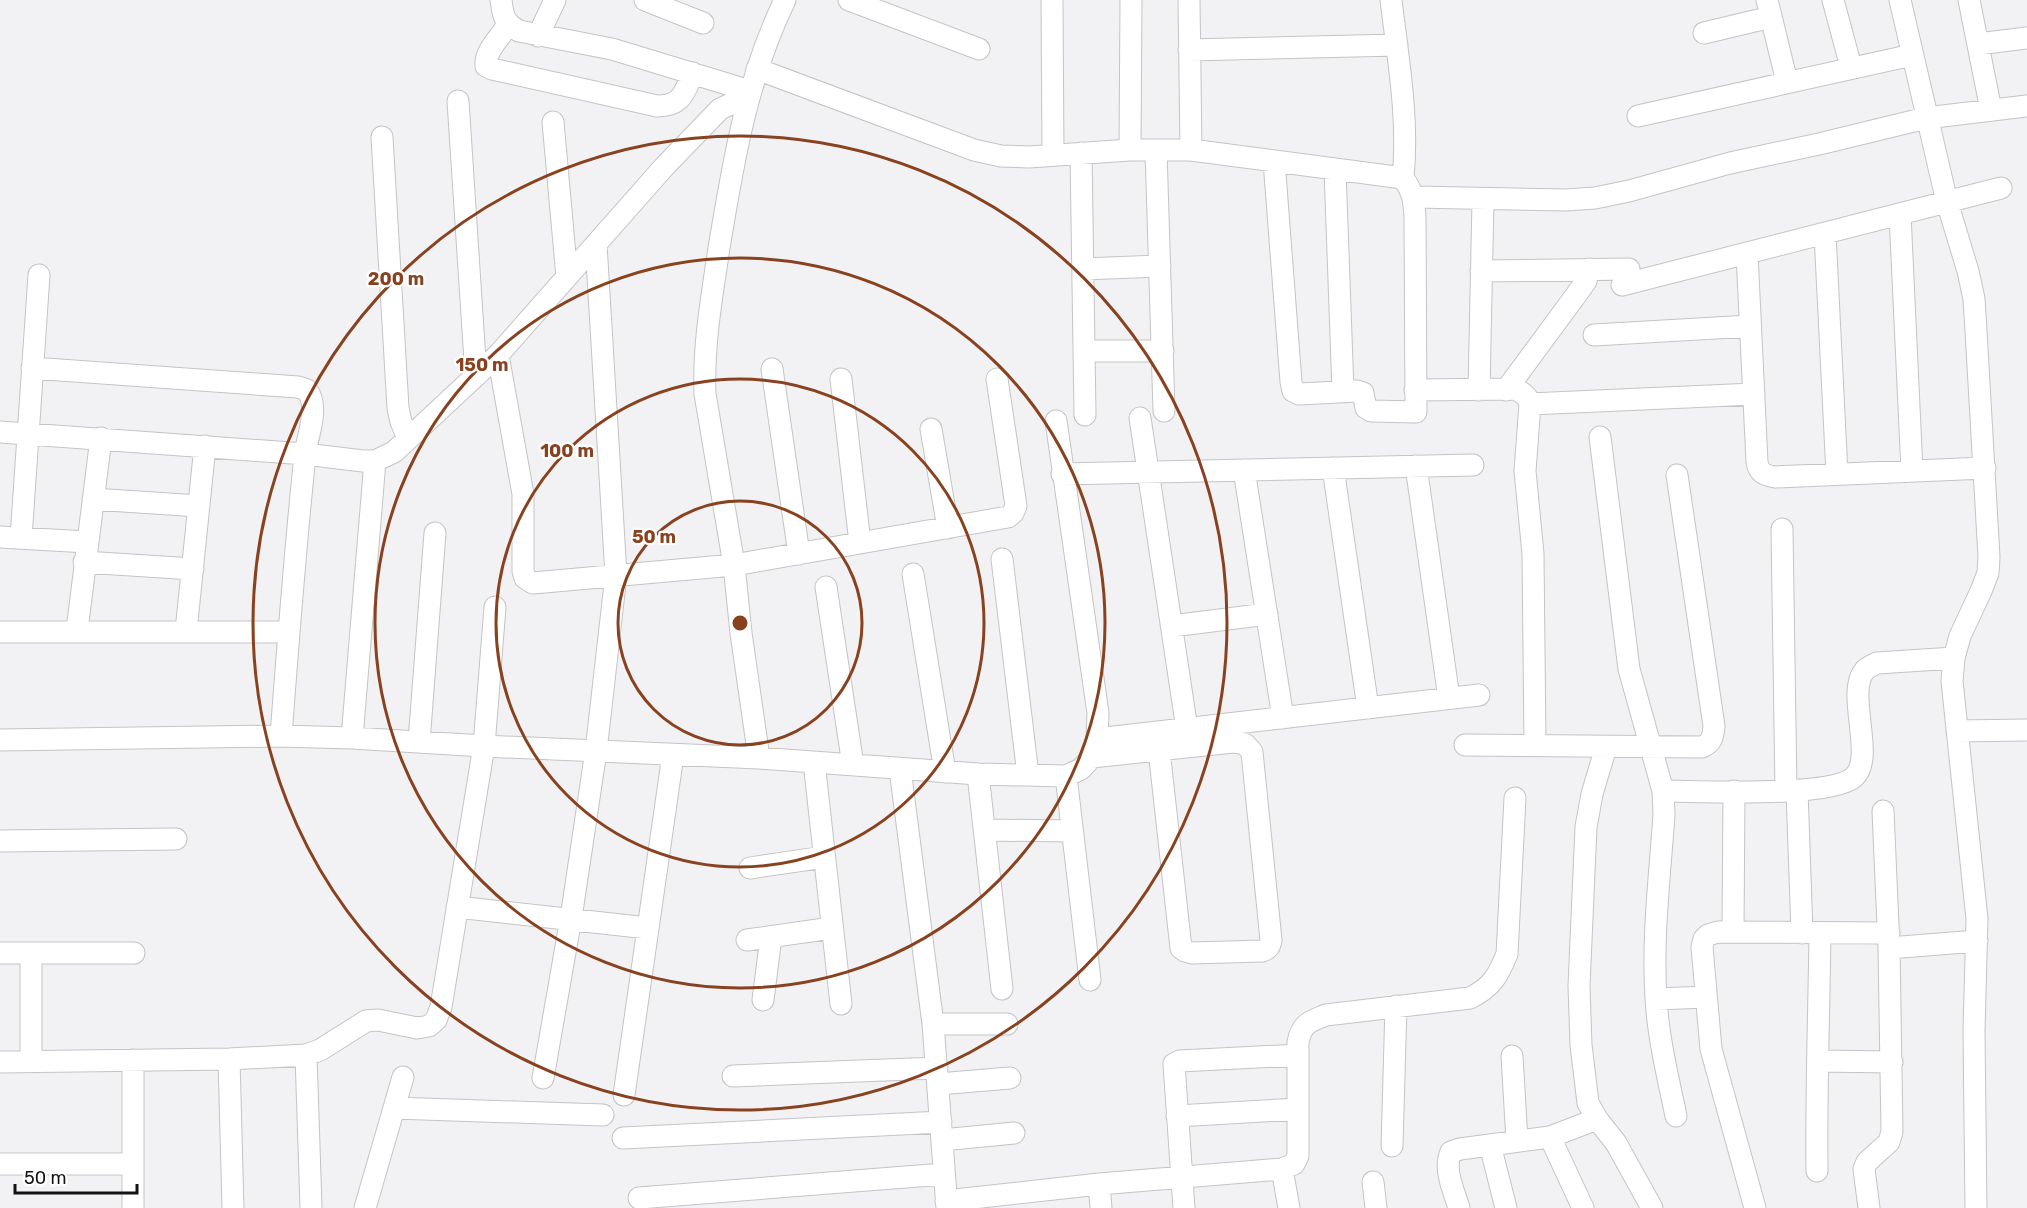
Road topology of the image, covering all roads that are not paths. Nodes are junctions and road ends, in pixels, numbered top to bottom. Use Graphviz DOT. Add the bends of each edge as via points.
graph roads {
  1 [pos="501,0"];
  2 [pos="555,0"];
  3 [pos="645,0"];
  4 [pos="784,0"];
  5 [pos="849,0"];
  6 [pos="1052,0"];
  7 [pos="1131,0"];
  8 [pos="1189,0"];
  9 [pos="1391,0"];
  10 [pos="1833,0"];
  11 [pos="1900,0"];
  12 [pos="1969,0"];
  13 [pos="1769,8"];
  14 [pos="703,23"];
  15 [pos="508,25"];
  16 [pos="1704,33"];
  17 [pos="538,36"];
  18 [pos="2027,38"];
  19 [pos="1978,44"];
  20 [pos="1397,45"];
  21 [pos="979,49"];
  22 [pos="1190,50"];
  23 [pos="1912,55"];
  24 [pos="1851,68"];
  25 [pos="757,69"];
  26 [pos="693,73"];
  27 [pos="1787,82"];
  28 [pos="748,98"];
  29 [pos="458,102"];
  30 [pos="2027,106"];
  31 [pos="1991,110"];
  32 [pos="1638,116"];
  33 [pos="1926,118"];
  34 [pos="553,123"];
  35 [pos="382,137"];
  36 [pos="1130,150"];
  37 [pos="1156,150"];
  38 [pos="1191,150"];
  39 [pos="1081,153"];
  40 [pos="1053,155"];
  41 [pos="1274,161"];
  42 [pos="1335,170"];
  43 [pos="1403,178"];
  44 [pos="2001,188"];
  45 [pos="1414,197"];
  46 [pos="1483,200"];
  47 [pos="1947,202"];
  48 [pos="1900,214"];
  49 [pos="1825,234"];
  50 [pos="596,244"];
  51 [pos="1747,254"];
  52 [pos="1160,266"];
  53 [pos="1083,269"];
  54 [pos="1589,269"];
  55 [pos="1481,271"];
  56 [pos="39,275"];
  57 [pos="567,277"];
  58 [pos="1750,326"];
  59 [pos="1594,335"];
  60 [pos="1084,351"];
  61 [pos="1162,351"];
  62 [pos="498,355"];
  63 [pos="32,368"];
  64 [pos="772,369"];
  65 [pos="476,375"];
  66 [pos="841,379"];
  67 [pos="997,379"];
  68 [pos="1415,390"];
  69 [pos="1479,390"];
  70 [pos="1506,390"];
  71 [pos="1343,391"];
  72 [pos="1754,394"];
  73 [pos="1530,404"];
  74 [pos="1164,411"];
  75 [pos="1085,415"];
  76 [pos="1140,418"];
  77 [pos="1056,421"];
  78 [pos="931,429"];
  79 [pos="0,432"];
  80 [pos="27,434"];
  81 [pos="1600,437"];
  82 [pos="101,438"];
  83 [pos="408,438"];
  84 [pos="205,446"];
  85 [pos="305,454"];
  86 [pos="375,461"];
  87 [pos="1473,465"];
  88 [pos="1416,466"];
  89 [pos="1334,468"];
  90 [pos="1985,468"];
  91 [pos="1244,470"];
  92 [pos="1912,471"];
  93 [pos="1149,472"];
  94 [pos="1062,474"];
  95 [pos="1837,474"];
  96 [pos="1677,475"];
  97 [pos="93,499"];
  98 [pos="199,506"];
  99 [pos="948,528"];
  100 [pos="1782,530"];
  101 [pos="435,533"];
  102 [pos="0,537"];
  103 [pos="21,538"];
  104 [pos="860,543"];
  105 [pos="86,552"];
  106 [pos="799,554"];
  107 [pos="1002,559"];
  108 [pos="734,565"];
  109 [pos="193,569"];
  110 [pos="913,574"];
  111 [pos="616,575"];
  112 [pos="826,587"];
  113 [pos="495,608"];
  114 [pos="1267,614"];
  115 [pos="1172,626"];
  116 [pos="77,630"];
  117 [pos="186,631"];
  118 [pos="0,632"];
  119 [pos="288,632"];
  120 [pos="1954,658"];
  121 [pos="1479,695"];
  122 [pos="1449,698"];
  123 [pos="1368,708"];
  124 [pos="1283,718"];
  125 [pos="1187,729"];
  126 [pos="2027,730"];
  127 [pos="1957,731"];
  128 [pos="281,736"];
  129 [pos="352,738"];
  130 [pos="0,740"];
  131 [pos="419,742"];
  132 [pos="1465,745"];
  133 [pos="1535,745"];
  134 [pos="484,746"];
  135 [pos="1606,747"];
  136 [pos="1095,748"];
  137 [pos="1651,748"];
  138 [pos="1159,750"];
  139 [pos="596,751"];
  140 [pos="673,755"];
  141 [pos="759,758"];
  142 [pos="814,762"];
  143 [pos="853,765"];
  144 [pos="900,769"];
  145 [pos="945,772"];
  146 [pos="978,774"];
  147 [pos="1028,775"];
  148 [pos="1066,776"];
  149 [pos="1791,790"];
  150 [pos="1663,791"];
  151 [pos="1734,791"];
  152 [pos="1515,798"];
  153 [pos="1883,811"];
  154 [pos="984,830"];
  155 [pos="1072,831"];
  156 [pos="176,839"];
  157 [pos="0,841"];
  158 [pos="824,857"];
  159 [pos="750,868"];
  160 [pos="457,907"];
  161 [pos="571,918"];
  162 [pos="648,928"];
  163 [pos="832,928"];
  164 [pos="1733,933"];
  165 [pos="1811,933"];
  166 [pos="771,937"];
  167 [pos="747,940"];
  168 [pos="1889,941"];
  169 [pos="1977,941"];
  170 [pos="0,953"];
  171 [pos="32,953"];
  172 [pos="134,953"];
  173 [pos="1090,980"];
  174 [pos="1002,989"];
  175 [pos="1706,998"];
  176 [pos="1656,999"];
  177 [pos="763,1000"];
  178 [pos="841,1004"];
  179 [pos="1396,1006"];
  180 [pos="933,1024"];
  181 [pos="1007,1024"];
  182 [pos="306,1055"];
  183 [pos="1298,1055"];
  184 [pos="1512,1056"];
  185 [pos="229,1059"];
  186 [pos="133,1060"];
  187 [pos="31,1061"];
  188 [pos="1819,1061"];
  189 [pos="0,1062"];
  190 [pos="1892,1062"];
  191 [pos="733,1076"];
  192 [pos="937,1076"];
  193 [pos="402,1077"];
  194 [pos="543,1078"];
  195 [pos="1010,1078"];
  196 [pos="624,1095"];
  197 [pos="394,1108"];
  198 [pos="1298,1109"];
  199 [pos="603,1115"];
  200 [pos="1177,1116"];
  201 [pos="1676,1116"];
  202 [pos="1597,1119"];
  203 [pos="941,1131"];
  204 [pos="1014,1133"];
  205 [pos="1550,1137"];
  206 [pos="623,1138"];
  207 [pos="1517,1141"];
  208 [pos="1490,1145"];
  209 [pos="1392,1146"];
  210 [pos="0,1164"];
  211 [pos="133,1164"];
  212 [pos="1282,1168"];
  213 [pos="1817,1171"];
  214 [pos="944,1174"];
  215 [pos="1182,1177"];
  216 [pos="1373,1182"];
  217 [pos="1099,1184"];
  218 [pos="639,1198"];
  219 [pos="1024,1200"];
  220 [pos="946,1204"];
  221 [pos="311,1207"];
  222 [pos="133,1208"];
  223 [pos="233,1208"];
  224 [pos="365,1208"];
  225 [pos="1101,1208"];
  226 [pos="1184,1208"];
  227 [pos="1289,1208"];
  228 [pos="1376,1208"];
  229 [pos="1459,1208"];
  230 [pos="1506,1208"];
  231 [pos="1583,1208"];
  232 [pos="1652,1208"];
  233 [pos="1755,1208"];
  234 [pos="1869,1208"];
  235 [pos="1976,1208"];
  1 -- 15 [label="street"];
  2 -- 17 [label="street"];
  3 -- 14 [label="street"];
  4 -- 25 [label="street"];
  5 -- 21 [label="street"];
  6 -- 40 [label="street"];
  7 -- 36 [label="street"];
  8 -- 22 [label="street"];
  9 -- 20 [label="street"];
  10 -- 24 [label="street"];
  11 -- 23 [label="street"];
  12 -- 19 [label="street"];
  13 -- 16 [label="street"];
  13 -- 27 [label="street"];
  15 -- 17 [label="street"];
  15 -- 26 [label="street" via="485,61 492,69 657,106 677,103"];
  17 -- 26 [label="street" via="612,49"];
  18 -- 19 [label="street"];
  19 -- 31 [label="street"];
  20 -- 22 [label="street"];
  20 -- 43 [label="street" via="1405,132"];
  22 -- 38 [label="street"];
  23 -- 24 [label="street"];
  23 -- 33 [label="street"];
  24 -- 27 [label="street"];
  25 -- 28 [label="street"];
  25 -- 40 [label="street" via="974,150 1001,156"];
  26 -- 28 [label="street"];
  27 -- 32 [label="street"];
  28 -- 50 [label="street" via="720,109"];
  28 -- 108 [label="street" via="731,174 709,310 704,369"];
  29 -- 65 [label="street"];
  30 -- 31 [label="street"];
  31 -- 33 [label="street"];
  33 -- 46 [label="street" via="1595,198"];
  33 -- 47 [label="street"];
  34 -- 57 [label="street"];
  35 -- 83 [label="street" via="398,408"];
  36 -- 37 [label="street"];
  36 -- 39 [label="street"];
  37 -- 38 [label="street"];
  37 -- 52 [label="street"];
  38 -- 41 [label="street"];
  39 -- 40 [label="street"];
  39 -- 53 [label="street"];
  41 -- 42 [label="street"];
  41 -- 71 [label="street" via="1293,391"];
  42 -- 43 [label="street"];
  42 -- 71 [label="street"];
  43 -- 45 [label="street"];
  44 -- 47 [label="street"];
  45 -- 46 [label="street"];
  45 -- 68 [label="street"];
  46 -- 55 [label="street"];
  47 -- 48 [label="street"];
  47 -- 90 [label="street" via="1974,300"];
  48 -- 49 [label="street"];
  48 -- 92 [label="street"];
  49 -- 51 [label="street"];
  49 -- 95 [label="street"];
  50 -- 57 [label="street"];
  50 -- 111 [label="street"];
  51 -- 54 [label="street" via="1625,277"];
  51 -- 58 [label="street"];
  52 -- 53 [label="street"];
  52 -- 61 [label="street"];
  53 -- 60 [label="street"];
  54 -- 55 [label="street"];
  54 -- 70 [label="street" via="1586,281"];
  55 -- 69 [label="street"];
  56 -- 63 [label="street"];
  57 -- 62 [label="street"];
  58 -- 59 [label="street"];
  58 -- 72 [label="street"];
  60 -- 61 [label="street"];
  60 -- 75 [label="street"];
  61 -- 74 [label="street"];
  62 -- 65 [label="street"];
  62 -- 111 [label="street" via="523,494 525,578 533,583"];
  63 -- 80 [label="street"];
  63 -- 85 [label="street" via="308,390 313,409"];
  64 -- 106 [label="street"];
  65 -- 83 [label="street"];
  66 -- 104 [label="street"];
  67 -- 99 [label="street" via="1014,513"];
  68 -- 69 [label="street"];
  68 -- 71 [label="street" via="1416,412 1371,411 1366,408 1363,393"];
  69 -- 70 [label="street"];
  70 -- 73 [label="street" via="1523,393"];
  72 -- 73 [label="street"];
  72 -- 95 [label="street" via="1759,471 1775,477"];
  73 -- 133 [label="street" via="1525,471 1533,554"];
  76 -- 93 [label="street"];
  77 -- 94 [label="street"];
  78 -- 99 [label="street"];
  79 -- 80 [label="street"];
  80 -- 82 [label="street"];
  80 -- 103 [label="street"];
  81 -- 137 [label="street" via="1629,669"];
  82 -- 84 [label="street"];
  82 -- 97 [label="street"];
  83 -- 86 [label="street" via="394,452"];
  84 -- 85 [label="street"];
  84 -- 98 [label="street"];
  85 -- 86 [label="street"];
  85 -- 119 [label="street"];
  86 -- 129 [label="street"];
  87 -- 88 [label="street"];
  88 -- 89 [label="street"];
  88 -- 122 [label="street"];
  89 -- 91 [label="street"];
  89 -- 123 [label="street"];
  90 -- 92 [label="street"];
  90 -- 120 [label="street" via="1988,573"];
  91 -- 93 [label="street"];
  91 -- 114 [label="street"];
  92 -- 95 [label="street"];
  93 -- 94 [label="street"];
  93 -- 115 [label="street"];
  94 -- 136 [label="street" via="1098,713"];
  96 -- 137 [label="street" via="1713,738 1702,747"];
  97 -- 98 [label="street"];
  97 -- 105 [label="street"];
  98 -- 109 [label="street"];
  99 -- 104 [label="street"];
  100 -- 149 [label="street"];
  101 -- 131 [label="street"];
  102 -- 103 [label="street"];
  103 -- 105 [label="street"];
  104 -- 106 [label="street"];
  105 -- 109 [label="street"];
  105 -- 116 [label="street"];
  106 -- 108 [label="street"];
  107 -- 147 [label="street"];
  108 -- 111 [label="street"];
  108 -- 141 [label="street"];
  109 -- 117 [label="street"];
  110 -- 145 [label="street"];
  111 -- 139 [label="street"];
  112 -- 143 [label="street"];
  113 -- 134 [label="street"];
  114 -- 115 [label="street"];
  114 -- 124 [label="street"];
  115 -- 125 [label="street"];
  116 -- 117 [label="street"];
  116 -- 118 [label="street"];
  117 -- 119 [label="street"];
  119 -- 128 [label="street"];
  120 -- 127 [label="street"];
  120 -- 149 [label="street" via="1877,663 1866,668 1858,689 1862,762 1857,774 1847,782 1824,788"];
  121 -- 122 [label="street"];
  122 -- 123 [label="street"];
  123 -- 124 [label="street"];
  124 -- 125 [label="street"];
  125 -- 136 [label="street"];
  126 -- 127 [label="street"];
  127 -- 169 [label="street"];
  128 -- 129 [label="street"];
  128 -- 130 [label="street"];
  129 -- 131 [label="street"];
  131 -- 134 [label="street"];
  132 -- 133 [label="street"];
  133 -- 135 [label="street"];
  134 -- 139 [label="street"];
  134 -- 160 [label="street"];
  135 -- 137 [label="street"];
  135 -- 202 [label="street" via="1586,827 1579,986 1588,1102"];
  136 -- 138 [label="street"];
  136 -- 148 [label="street" via="1081,769"];
  137 -- 150 [label="street"];
  138 -- 138 [label="street" via="1233,742 1245,744 1252,752 1271,940 1267,950 1192,953 1181,948"];
  139 -- 140 [label="street"];
  139 -- 161 [label="street"];
  140 -- 141 [label="street"];
  140 -- 162 [label="street"];
  141 -- 142 [label="street"];
  142 -- 143 [label="street"];
  142 -- 158 [label="street"];
  143 -- 144 [label="street"];
  144 -- 145 [label="street"];
  144 -- 180 [label="street"];
  145 -- 146 [label="street"];
  146 -- 147 [label="street"];
  146 -- 154 [label="street"];
  147 -- 148 [label="street"];
  148 -- 155 [label="street"];
  149 -- 151 [label="street"];
  149 -- 165 [label="street"];
  150 -- 151 [label="street"];
  150 -- 176 [label="street"];
  151 -- 164 [label="street"];
  152 -- 179 [label="street" via="1507,954 1498,975 1485,991 1470,998"];
  153 -- 168 [label="street"];
  154 -- 155 [label="street"];
  154 -- 174 [label="street"];
  155 -- 173 [label="street"];
  156 -- 157 [label="street"];
  158 -- 159 [label="street"];
  158 -- 163 [label="street"];
  160 -- 161 [label="street"];
  160 -- 182 [label="street" via="436,1020 417,1028 366,1021"];
  161 -- 162 [label="street"];
  161 -- 194 [label="street"];
  162 -- 196 [label="street"];
  163 -- 166 [label="street"];
  163 -- 178 [label="street"];
  164 -- 165 [label="street"];
  164 -- 175 [label="street" via="1708,934 1704,939"];
  165 -- 168 [label="street"];
  165 -- 188 [label="street"];
  166 -- 167 [label="street"];
  166 -- 177 [label="street"];
  168 -- 169 [label="street"];
  168 -- 190 [label="street"];
  169 -- 235 [label="street"];
  170 -- 171 [label="street"];
  171 -- 172 [label="street"];
  171 -- 187 [label="street"];
  175 -- 176 [label="street"];
  175 -- 233 [label="street" via="1711,1049"];
  176 -- 201 [label="street"];
  179 -- 183 [label="street" via="1326,1015 1309,1022 1301,1030"];
  179 -- 209 [label="street"];
  180 -- 181 [label="street"];
  180 -- 192 [label="street"];
  182 -- 185 [label="street"];
  182 -- 221 [label="street"];
  183 -- 198 [label="street"];
  183 -- 200 [label="street" via="1174,1064"];
  184 -- 207 [label="street"];
  185 -- 186 [label="street"];
  185 -- 223 [label="street"];
  186 -- 187 [label="street"];
  186 -- 211 [label="street"];
  187 -- 189 [label="street"];
  188 -- 190 [label="street"];
  188 -- 213 [label="street"];
  190 -- 234 [label="street" via="1892,1132 1889,1142 1863,1170"];
  191 -- 192 [label="street"];
  192 -- 195 [label="street"];
  192 -- 203 [label="street"];
  193 -- 197 [label="street"];
  197 -- 199 [label="street"];
  197 -- 224 [label="street"];
  198 -- 200 [label="street"];
  198 -- 212 [label="street" via="1298,1156 1294,1164"];
  200 -- 215 [label="street"];
  202 -- 205 [label="street"];
  202 -- 232 [label="street" via="1616,1143"];
  203 -- 204 [label="street"];
  203 -- 206 [label="street"];
  203 -- 214 [label="street"];
  205 -- 207 [label="street"];
  205 -- 231 [label="street"];
  207 -- 208 [label="street"];
  208 -- 229 [label="street" via="1451,1152 1449,1172"];
  208 -- 230 [label="street"];
  210 -- 211 [label="street"];
  211 -- 222 [label="street"];
  212 -- 215 [label="street"];
  212 -- 227 [label="street"];
  214 -- 218 [label="street"];
  214 -- 220 [label="street"];
  215 -- 217 [label="street"];
  215 -- 226 [label="street"];
  216 -- 228 [label="street"];
  217 -- 219 [label="street"];
  217 -- 225 [label="street"];
  219 -- 220 [label="street"];
}
